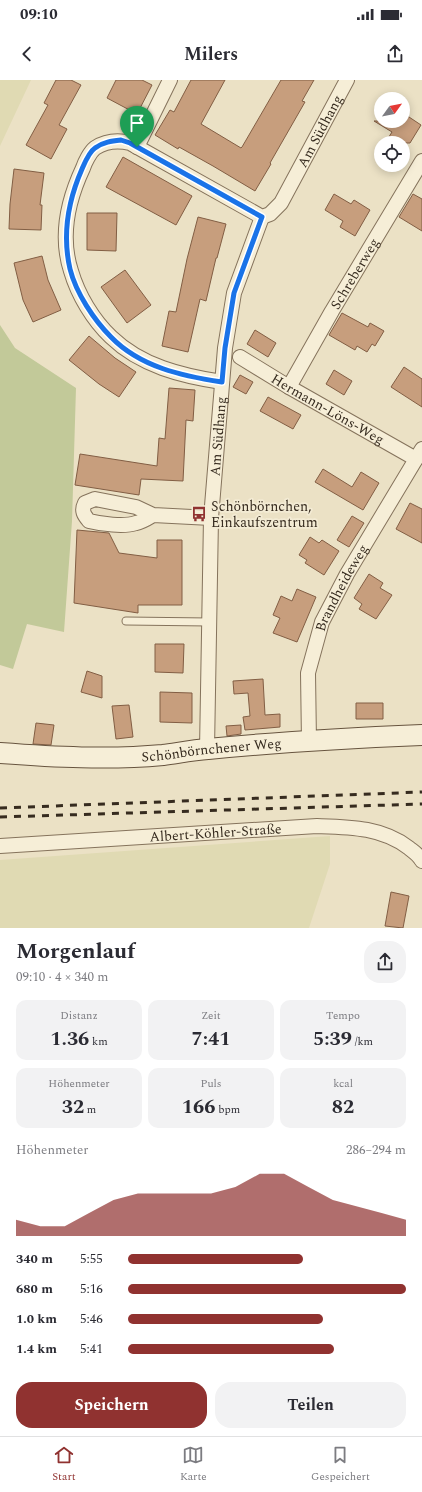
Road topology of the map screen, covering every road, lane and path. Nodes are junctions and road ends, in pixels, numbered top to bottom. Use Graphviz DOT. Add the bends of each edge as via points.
graph roads {
  1 [pos="170,80"];
  2 [pos="347,80"];
  3 [pos="137,147"];
  4 [pos="422,161"];
  5 [pos="262,217"];
  6 [pos="240,357"];
  7 [pos="222,382"];
  8 [pos="289,387"];
  9 [pos="419,454"];
  10 [pos="154,515"];
  11 [pos="211,518"];
  12 [pos="126,621"];
  13 [pos="209,622"];
  14 [pos="422,735"];
  15 [pos="309,742"];
  16 [pos="207,749"];
  17 [pos="0,753"];
  18 [pos="0,846"];
  19 [pos="421,858"];
  1 -- 3 [label="street"];
  2 -- 5 [label="street, Am Südhang" via="280,203 270,214"];
  3 -- 5 [label="street"];
  3 -- 7 [label="street" via="121,140 108,142 94,148 85,162 74,188 67,219 66,245 70,271 94,318 112,338 131,352 154,366 187,376"];
  4 -- 8 [label="street, Schreberweg"];
  5 -- 7 [label="street, Am Südhang" via="234,293"];
  6 -- 8 [label="street, Hermann-Löns-Weg"];
  7 -- 11 [label="street, Am Südhang"];
  8 -- 9 [label="street, Hermann-Löns-Weg"];
  9 -- 15 [label="street, Brandheideweg" via="347,574 322,622 308,673"];
  10 -- 11 [label="street"];
  11 -- 13 [label="street, Am Südhang"];
  12 -- 13 [label="lane"];
  13 -- 16 [label="street, Am Südhang"];
  14 -- 15 [label="street, Schönbörnchener Weg"];
  15 -- 16 [label="street, Schönbörnchener Weg"];
  16 -- 17 [label="street, Schönbörnchener Weg" via="163,755 105,758"];
  18 -- 19 [label="street, Albert-Köhler-Straße" via="317,826 378,832 401,842"];
}
